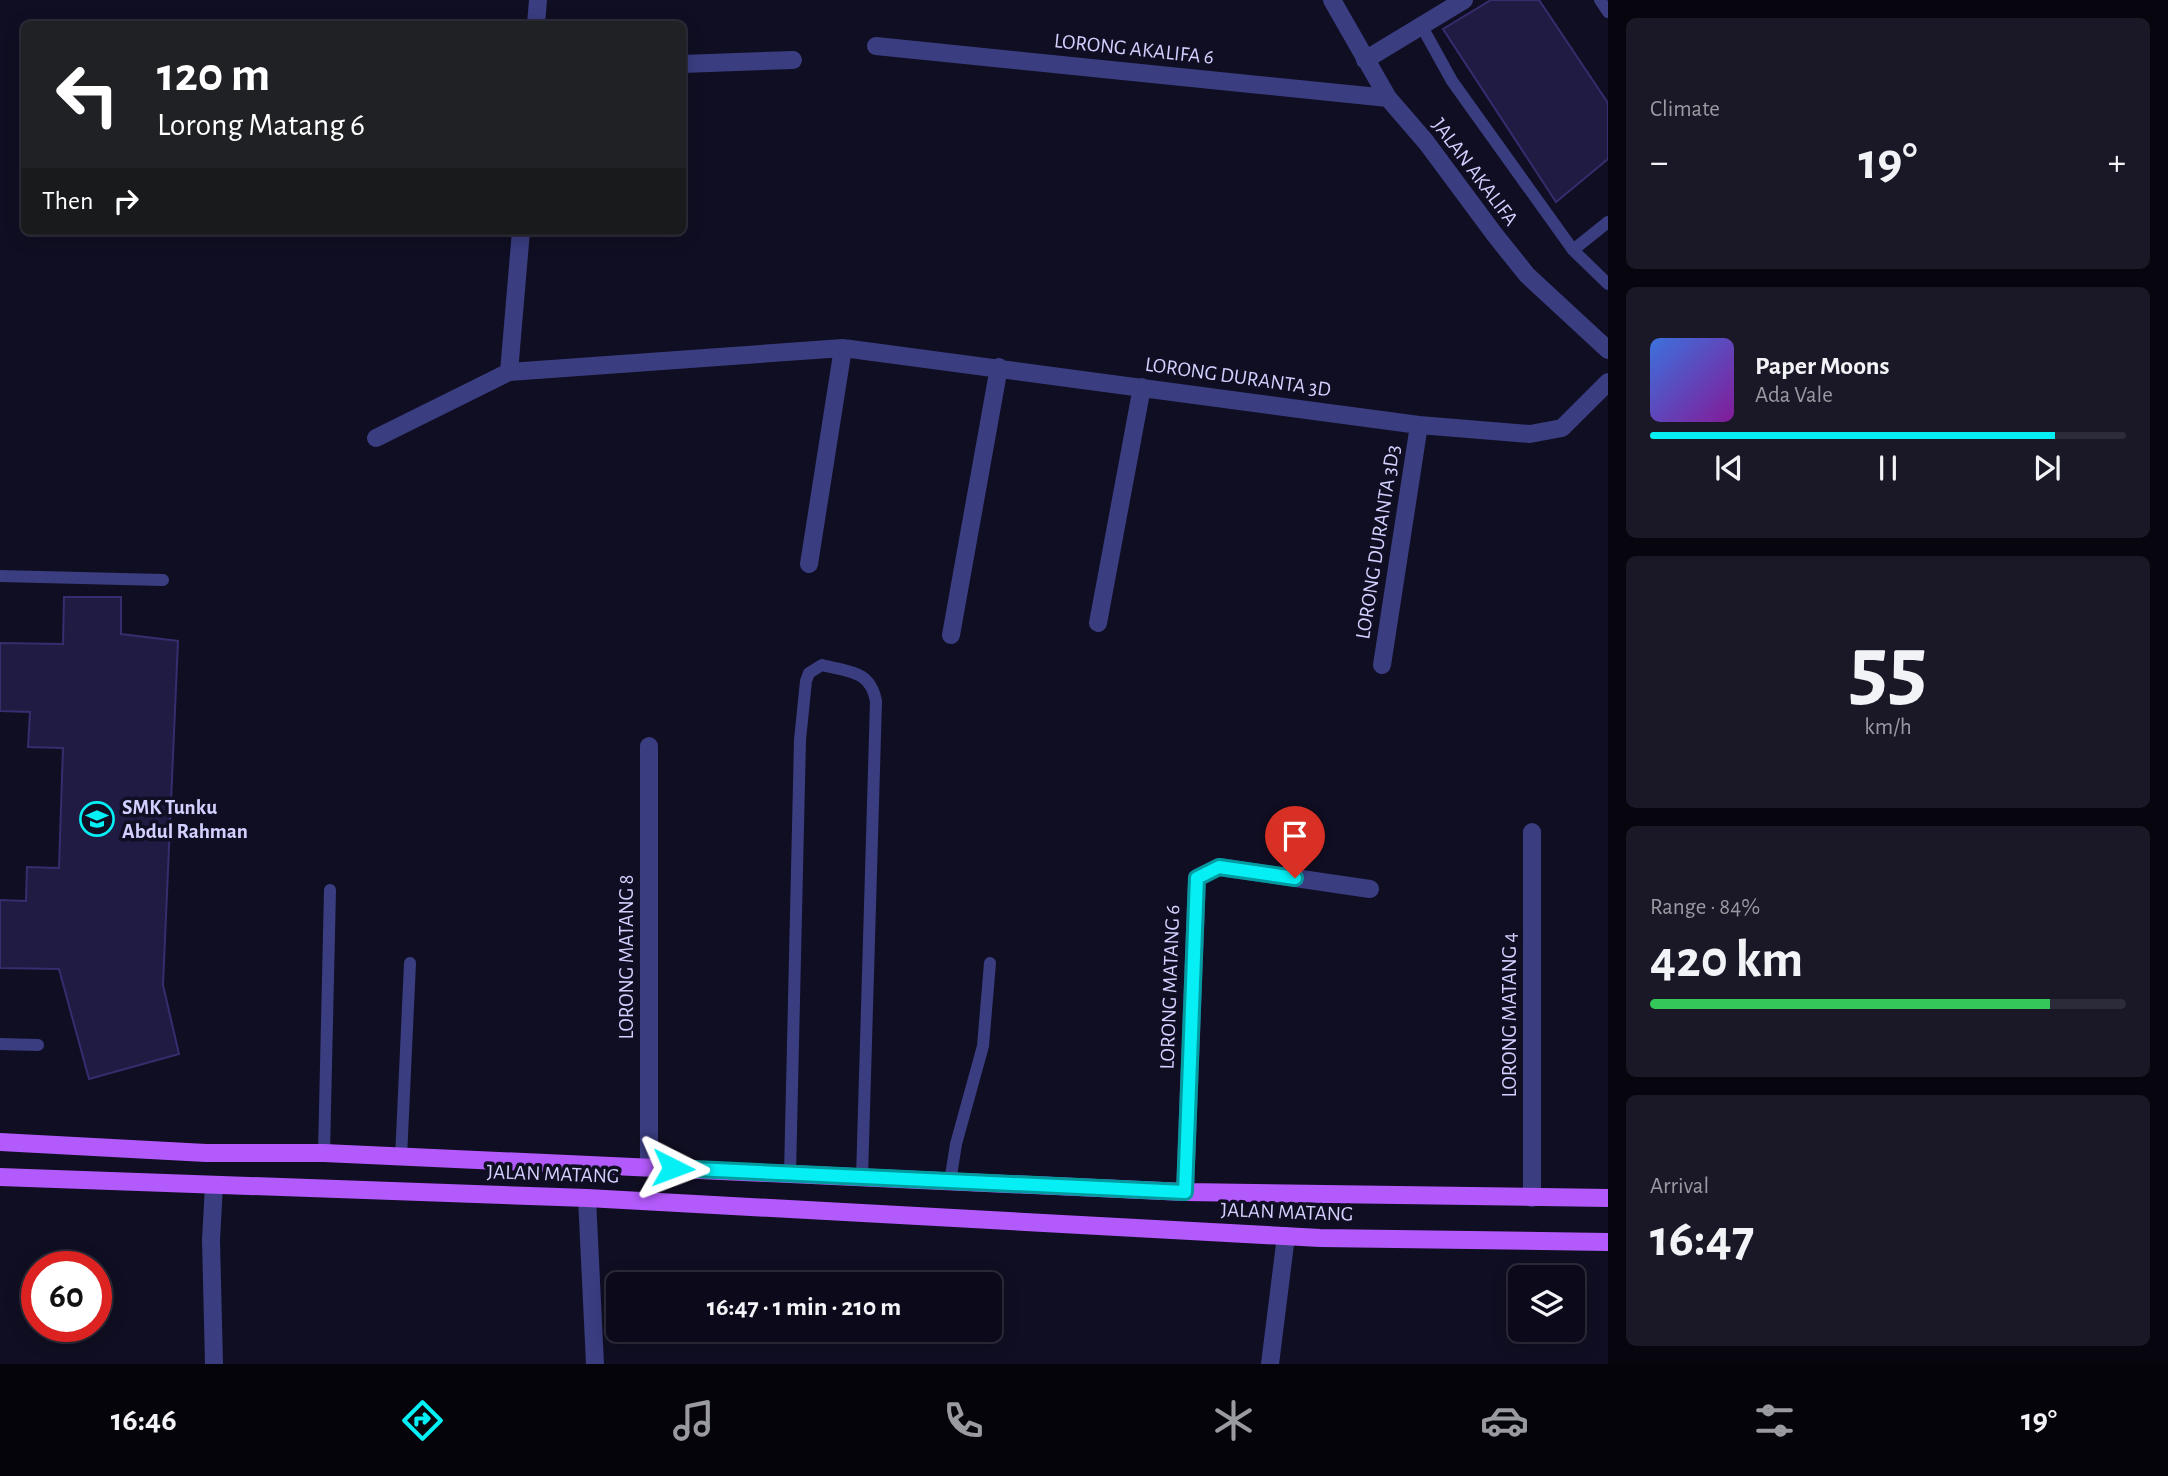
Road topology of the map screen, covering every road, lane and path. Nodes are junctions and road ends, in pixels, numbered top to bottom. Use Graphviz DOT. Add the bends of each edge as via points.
graph roads {
  1 [pos="538,0"];
  2 [pos="1332,0"];
  3 [pos="1464,0"];
  4 [pos="1600,0"];
  5 [pos="1608,12"];
  6 [pos="536,21"];
  7 [pos="1421,24"];
  8 [pos="876,46"];
  9 [pos="793,60"];
  10 [pos="1364,60"];
  11 [pos="686,64"];
  12 [pos="1388,98"];
  13 [pos="1608,222"];
  14 [pos="521,235"];
  15 [pos="1573,250"];
  16 [pos="1608,284"];
  17 [pos="843,348"];
  18 [pos="1608,350"];
  19 [pos="999,367"];
  20 [pos="509,372"];
  21 [pos="1608,382"];
  22 [pos="1142,387"];
  23 [pos="1419,425"];
  24 [pos="376,439"];
  25 [pos="809,564"];
  26 [pos="0,576"];
  27 [pos="163,580"];
  28 [pos="1098,623"];
  29 [pos="951,635"];
  30 [pos="1382,665"];
  31 [pos="649,746"];
  32 [pos="1532,832"];
  33 [pos="1370,889"];
  34 [pos="330,890"];
  35 [pos="990,962"];
  36 [pos="410,963"];
  37 [pos="0,1044"];
  38 [pos="38,1045"];
  39 [pos="0,1142"];
  40 [pos="324,1153"];
  41 [pos="401,1158"];
  42 [pos="649,1167"];
  43 [pos="790,1174"];
  44 [pos="0,1177"];
  45 [pos="862,1178"];
  46 [pos="950,1182"];
  47 [pos="214,1185"];
  48 [pos="1185,1192"];
  49 [pos="587,1198"];
  50 [pos="1532,1198"];
  51 [pos="1608,1198"];
  52 [pos="1286,1236"];
  53 [pos="1608,1242"];
  54 [pos="214,1364"];
  55 [pos="594,1364"];
  56 [pos="1270,1364"];
  1 -- 6 [label="street"];
  2 -- 10 [label="street, JALAN AKALIFA"];
  3 -- 7 [label="street"];
  4 -- 5 [label="lane"];
  7 -- 10 [label="street"];
  7 -- 15 [label="lane" via="1452,81"];
  8 -- 12 [label="street, LORONG AKALIFA 6"];
  9 -- 11 [label="street"];
  10 -- 12 [label="street, JALAN AKALIFA"];
  12 -- 18 [label="street, JALAN AKALIFA" via="1527,275"];
  13 -- 15 [label="lane"];
  14 -- 20 [label="street"];
  15 -- 16 [label="lane"];
  17 -- 19 [label="street, LORONG DURANTA 3D"];
  17 -- 20 [label="street, LORONG DURANTA 3D"];
  17 -- 25 [label="street"];
  19 -- 22 [label="street, LORONG DURANTA 3D"];
  19 -- 29 [label="street"];
  20 -- 24 [label="street"];
  21 -- 23 [label="street, LORONG DURANTA 3D" via="1562,428 1530,434"];
  22 -- 23 [label="street, LORONG DURANTA 3D"];
  22 -- 28 [label="street"];
  23 -- 30 [label="street, LORONG DURANTA 3D3"];
  26 -- 27 [label="lane"];
  31 -- 42 [label="street, LORONG MATANG 8"];
  32 -- 50 [label="street, LORONG MATANG 4"];
  33 -- 48 [label="street, LORONG MATANG 6" via="1219,867 1197,878"];
  34 -- 40 [label="lane"];
  35 -- 46 [label="lane" via="983,1046"];
  36 -- 41 [label="lane"];
  37 -- 38 [label="lane"];
  39 -- 40 [label="main road, JALAN MATANG" via="206,1153"];
  40 -- 41 [label="main road, JALAN MATANG"];
  41 -- 42 [label="main road, JALAN MATANG"];
  42 -- 43 [label="main road, JALAN MATANG"];
  43 -- 45 [label="main road, JALAN MATANG"];
  43 -- 45 [label="lane" via="800,740 806,681 809,673 822,665 863,676 874,688 876,701"];
  44 -- 47 [label="main road, JALAN MATANG"];
  45 -- 46 [label="main road, JALAN MATANG"];
  46 -- 48 [label="main road, JALAN MATANG"];
  47 -- 49 [label="main road, JALAN MATANG"];
  47 -- 54 [label="street"];
  48 -- 50 [label="main road, JALAN MATANG"];
  49 -- 52 [label="main road, JALAN MATANG"];
  49 -- 55 [label="street"];
  50 -- 51 [label="main road, JALAN MATANG"];
  52 -- 53 [label="main road, JALAN MATANG"];
  52 -- 56 [label="street"];
}
